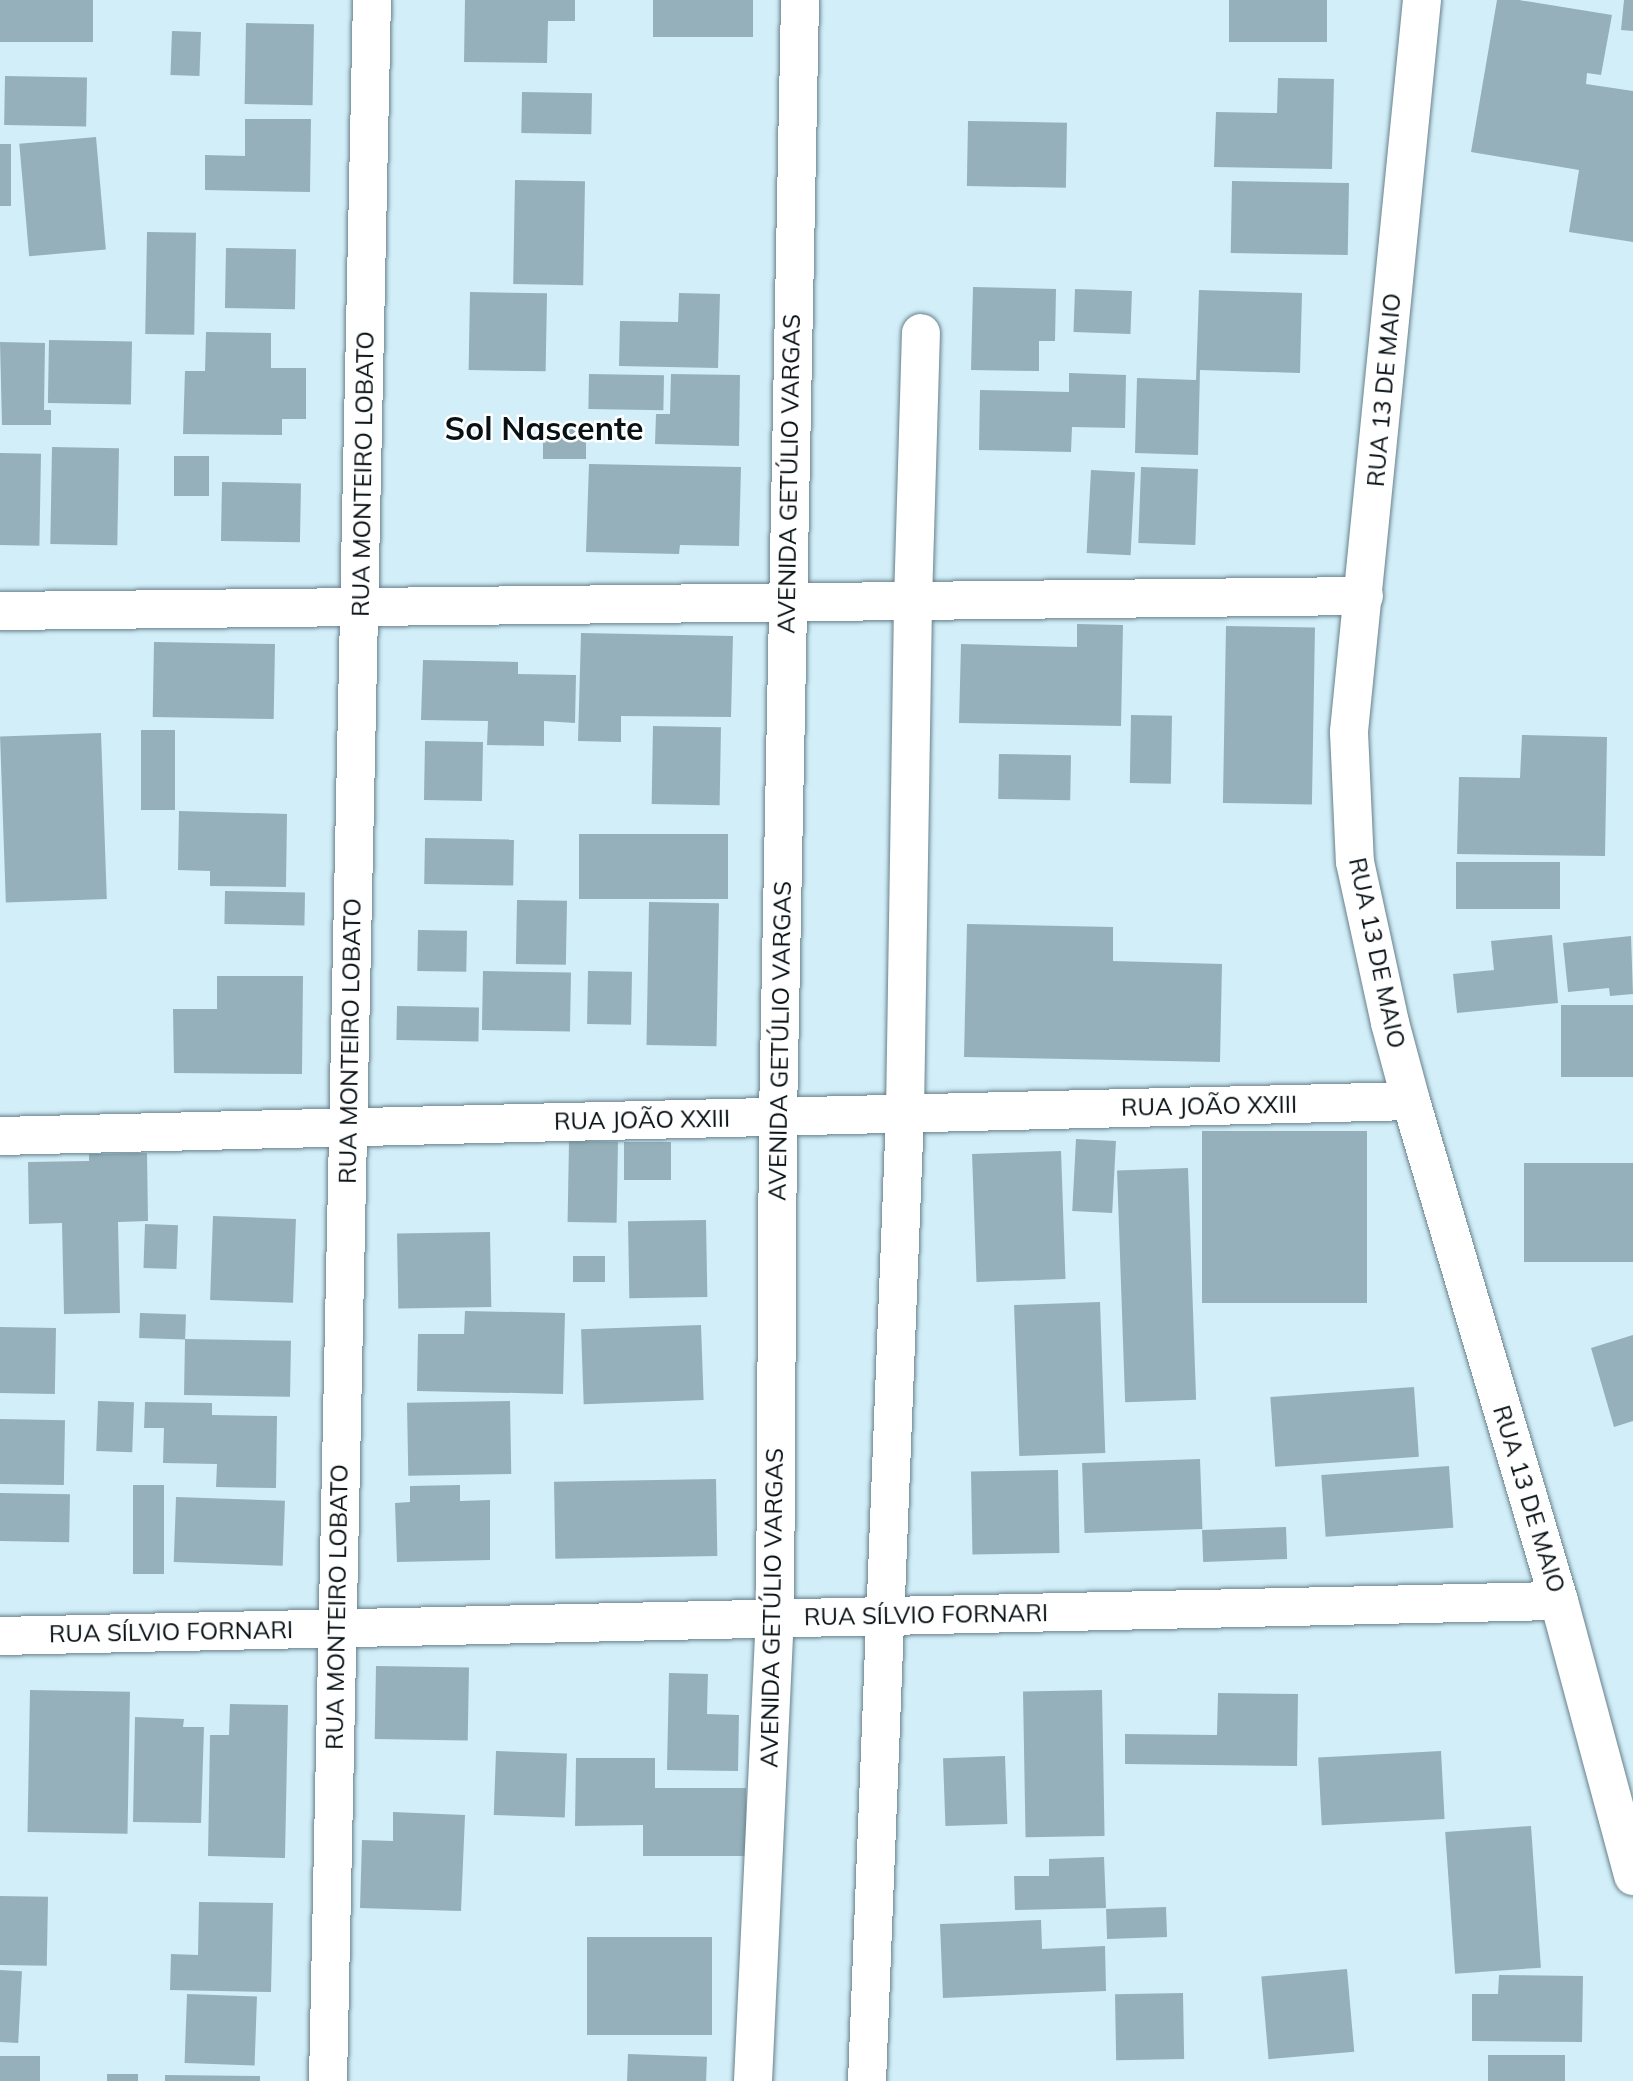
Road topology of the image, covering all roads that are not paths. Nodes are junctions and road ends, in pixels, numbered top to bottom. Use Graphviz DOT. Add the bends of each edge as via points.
graph roads {
  1 [pos="372,0"];
  2 [pos="800,0"];
  3 [pos="1422,0"];
  4 [pos="920,333"];
  5 [pos="1364,596"];
  6 [pos="913,601"];
  7 [pos="786,602"];
  8 [pos="360,607"];
  9 [pos="0,611"];
  10 [pos="1411,1101"];
  11 [pos="905,1113"];
  12 [pos="778,1116"];
  13 [pos="348,1127"];
  14 [pos="0,1136"];
  15 [pos="1559,1601"];
  16 [pos="888,1616"];
  17 [pos="775,1619"];
  18 [pos="337,1628"];
  19 [pos="0,1636"];
  20 [pos="1633,1876"];
  21 [pos="328,2081"];
  22 [pos="753,2081"];
  23 [pos="867,2081"];
  1 -- 8 [label="street, RUA MONTEIRO LOBATO"];
  2 -- 7 [label="street, AVENIDA GETÚLIO VARGAS"];
  3 -- 5 [label="street, RUA 13 DE MAIO"];
  4 -- 6 [label="street"];
  5 -- 6 [label="street"];
  5 -- 10 [label="street, RUA 13 DE MAIO" via="1349,732 1355,862"];
  6 -- 7 [label="street"];
  6 -- 11 [label="street"];
  7 -- 8 [label="street"];
  7 -- 12 [label="street, AVENIDA GETÚLIO VARGAS"];
  8 -- 9 [label="street"];
  8 -- 13 [label="street, RUA MONTEIRO LOBATO"];
  10 -- 11 [label="street, RUA JOÃO XXIII"];
  10 -- 15 [label="street, RUA 13 DE MAIO"];
  11 -- 12 [label="street, RUA JOÃO XXIII"];
  11 -- 16 [label="street"];
  12 -- 13 [label="street, RUA JOÃO XXIII"];
  12 -- 17 [label="street, AVENIDA GETÚLIO VARGAS"];
  13 -- 14 [label="street, RUA JOÃO XXIII"];
  13 -- 18 [label="street, RUA MONTEIRO LOBATO"];
  15 -- 16 [label="street, RUA SÍLVIO FORNARI"];
  15 -- 20 [label="street, RUA 13 DE MAIO"];
  16 -- 17 [label="street, RUA SÍLVIO FORNARI"];
  16 -- 23 [label="street"];
  17 -- 18 [label="street, RUA SÍLVIO FORNARI"];
  17 -- 22 [label="street, AVENIDA GETÚLIO VARGAS"];
  18 -- 19 [label="street, RUA SÍLVIO FORNARI"];
  18 -- 21 [label="street, RUA MONTEIRO LOBATO"];
}
